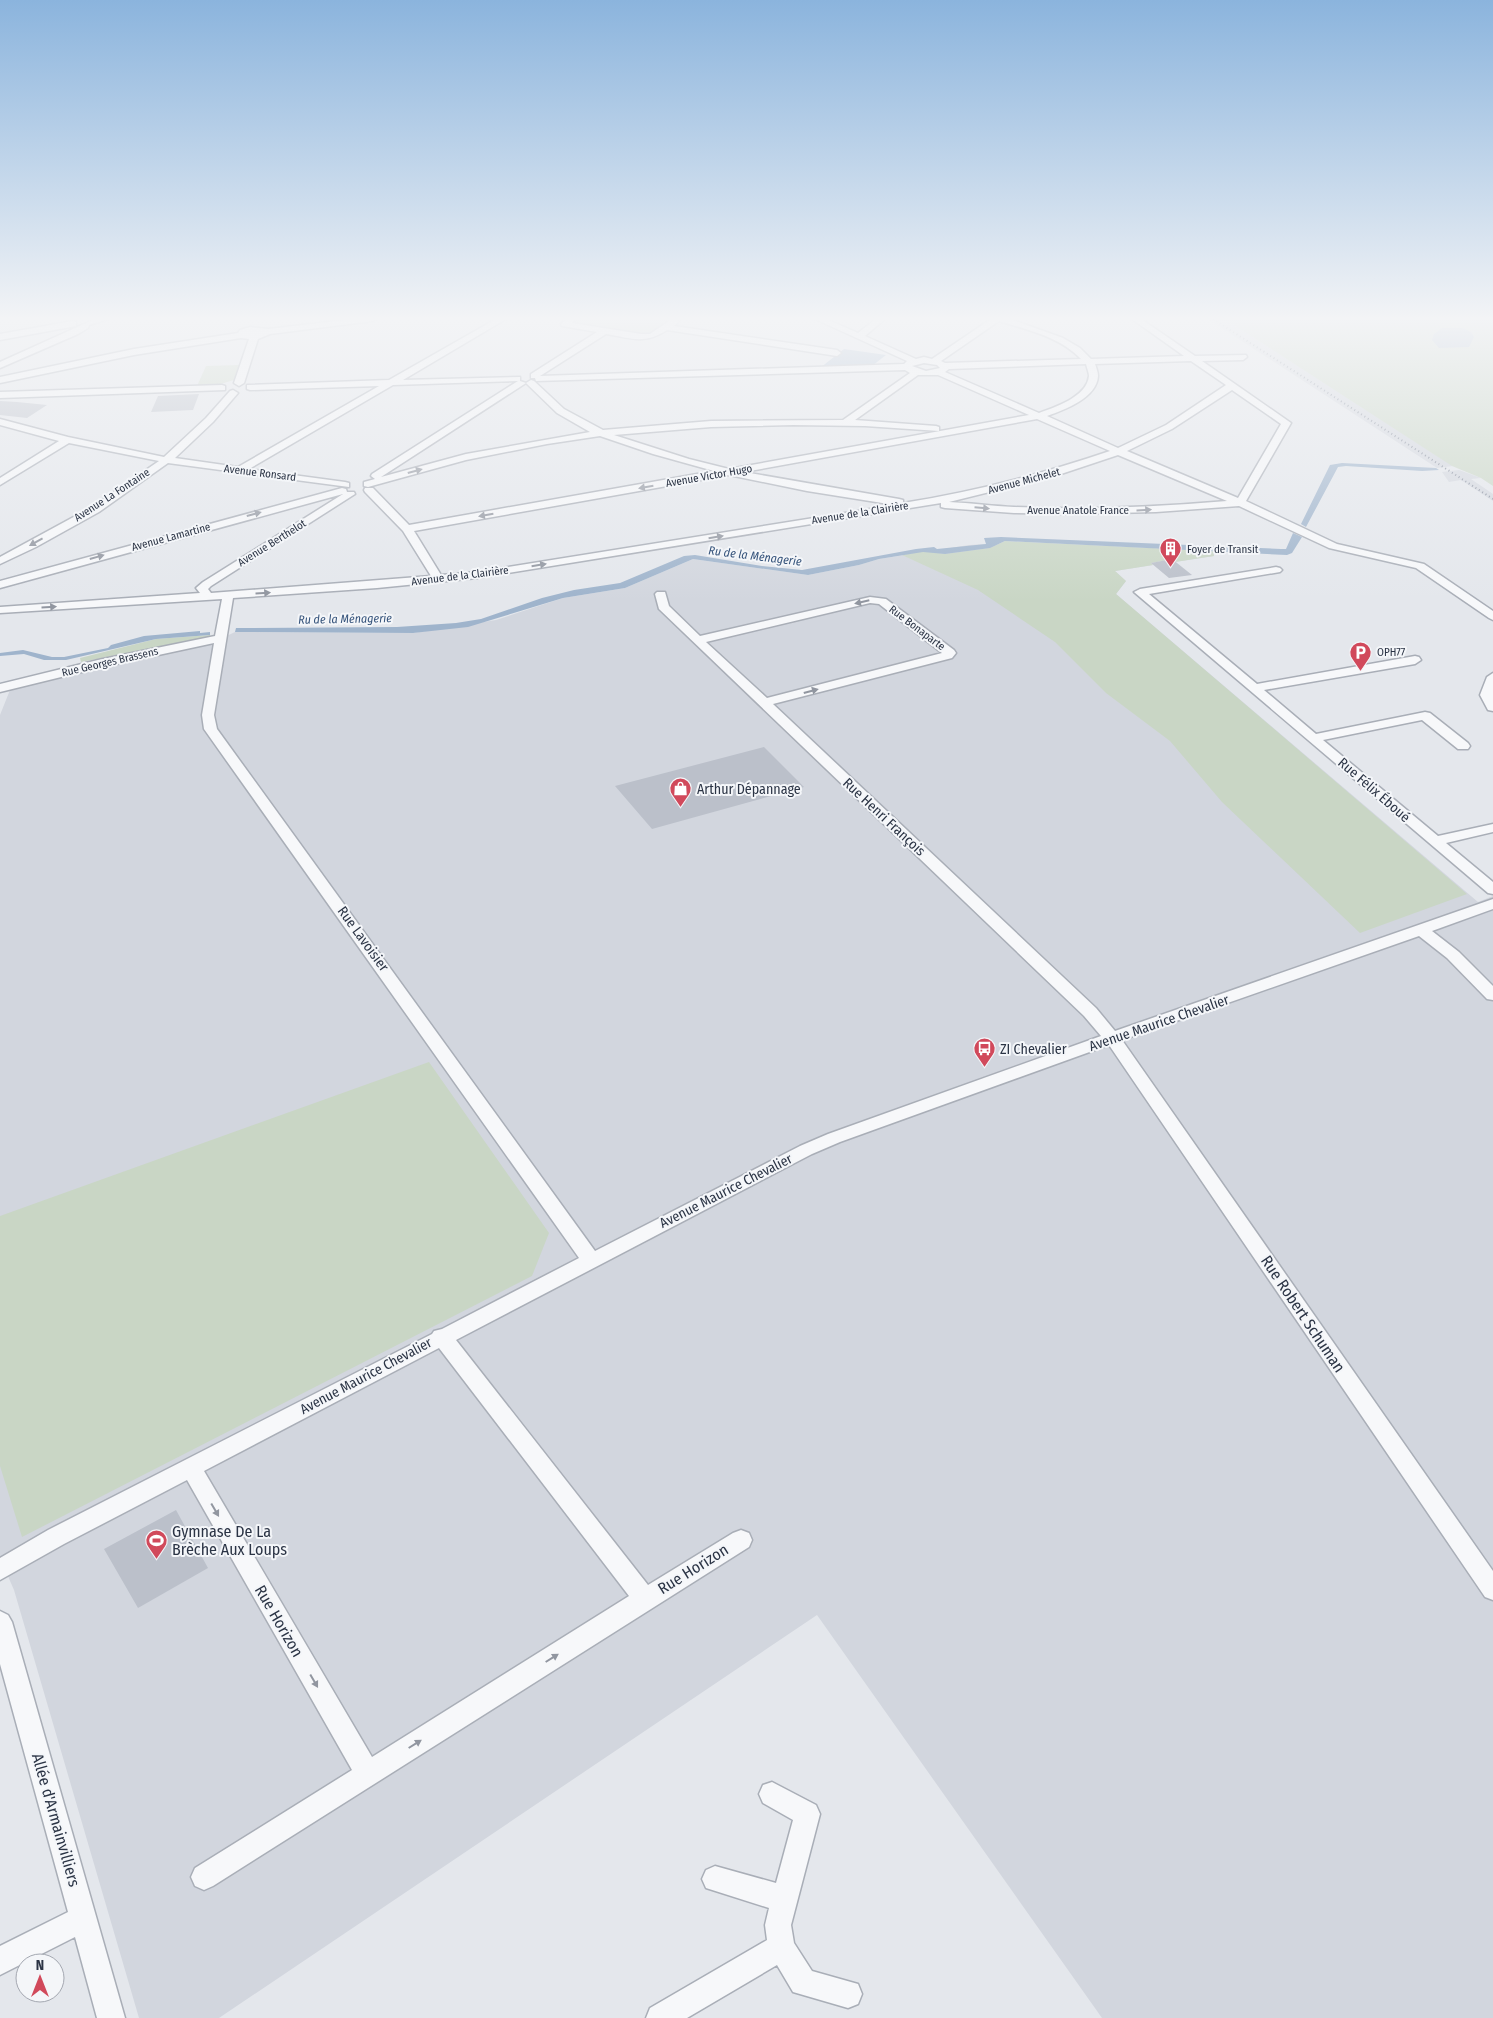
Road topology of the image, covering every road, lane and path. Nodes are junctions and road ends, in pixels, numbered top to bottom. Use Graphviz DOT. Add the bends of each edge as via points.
graph roads {
  1 [pos="218,413"];
  2 [pos="339,413"];
  3 [pos="478,413"];
  4 [pos="565,413"];
  5 [pos="859,413"];
  6 [pos="1034,413"];
  7 [pos="1047,413"];
  8 [pos="1191,413"];
  9 [pos="1272,413"];
  10 [pos="1040,416"];
  11 [pos="0,422"];
  12 [pos="846,422"];
  13 [pos="953,432"];
  14 [pos="600,434"];
  15 [pos="67,440"];
  16 [pos="1119,451"];
  17 [pos="166,460"];
  18 [pos="238,471"];
  19 [pos="728,472"];
  20 [pos="0,482"];
  21 [pos="367,486"];
  22 [pos="346,490"];
  23 [pos="1240,503"];
  24 [pos="916,504"];
  25 [pos="407,529"];
  26 [pos="0,560"];
  27 [pos="1276,570"];
  28 [pos="438,579"];
  29 [pos="0,585"];
  30 [pos="661,594"];
  31 [pos="208,596"];
  32 [pos="228,596"];
  33 [pos="0,610"];
  34 [pos="1493,616"];
  35 [pos="222,638"];
  36 [pos="698,640"];
  37 [pos="1415,660"];
  38 [pos="1493,678"];
  39 [pos="0,688"];
  40 [pos="1256,688"];
  41 [pos="764,703"];
  42 [pos="1493,707"];
  43 [pos="1439,714"];
  44 [pos="1424,716"];
  45 [pos="1314,738"];
  46 [pos="1463,746"];
  47 [pos="1493,828"];
  48 [pos="1434,841"];
  49 [pos="1493,890"];
  50 [pos="1493,904"];
  51 [pos="1421,930"];
  52 [pos="1493,995"];
  53 [pos="1112,1038"];
  54 [pos="591,1260"];
  55 [pos="441,1336"];
  56 [pos="190,1468"];
  57 [pos="741,1540"];
  58 [pos="0,1570"];
  59 [pos="1493,1590"];
  60 [pos="645,1599"];
  61 [pos="0,1622"];
  62 [pos="368,1774"];
  63 [pos="772,1794"];
  64 [pos="204,1877"];
  65 [pos="715,1879"];
  66 [pos="786,1899"];
  67 [pos="83,1918"];
  68 [pos="781,1947"];
  69 [pos="0,1960"];
  70 [pos="848,1994"];
  71 [pos="111,2018"];
  72 [pos="660,2018"];
  1 -- 17 [label="street, Avenue La Fontaine"];
  2 -- 18 [label="street"];
  3 -- 21 [label="street"];
  4 -- 14 [label="street"];
  5 -- 12 [label="street"];
  6 -- 10 [label="street"];
  7 -- 10 [label="street, Avenue Victor Hugo"];
  8 -- 16 [label="street, Avenue Michelet"];
  9 -- 23 [label="street" via="1286,423"];
  10 -- 13 [label="street, Avenue Victor Hugo"];
  10 -- 16 [label="street"];
  11 -- 15 [label="street, Avenue Ronsard"];
  12 -- 13 [label="street, Avenue Lamartine"];
  12 -- 14 [label="street, Avenue Lamartine" via="721,424"];
  13 -- 19 [label="street, Avenue Victor Hugo"];
  14 -- 19 [label="street"];
  21 -- 14 [label="street, Avenue Lamartine, one-way" via="474,456"];
  15 -- 17 [label="street, Avenue Ronsard"];
  15 -- 20 [label="street"];
  16 -- 23 [label="street"];
  16 -- 24 [label="street, Avenue Michelet" via="1023,482"];
  17 -- 18 [label="street, Avenue Ronsard"];
  17 -- 26 [label="street, Avenue La Fontaine, one-way" via="73,521"];
  18 -- 22 [label="street, Avenue Ronsard"];
  19 -- 24 [label="street"];
  19 -- 25 [label="street, Avenue Victor Hugo, one-way"];
  21 -- 22 [label="street, Avenue Lamartine" via="363,492"];
  21 -- 25 [label="street"];
  29 -- 22 [label="street, Avenue Lamartine, one-way"];
  22 -- 31 [label="street, Avenue Berthelot" via="207,584 202,588"];
  24 -- 23 [label="street, Avenue Anatole France, one-way" via="1088,511"];
  23 -- 34 [label="street" via="1333,546 1420,566"];
  28 -- 24 [label="street, Avenue de la Clairière, one-way"];
  25 -- 28 [label="street"];
  27 -- 40 [label="street, Rue Félix Éboué" via="1140,592"];
  32 -- 28 [label="street, Avenue de la Clairière, one-way"];
  30 -- 36 [label="street, Rue Henri François" via="663,607"];
  31 -- 32 [label="street, Avenue de la Clairière"];
  33 -- 31 [label="street, Avenue de la Clairière, one-way"];
  32 -- 35 [label="street, Rue Lavoisier"];
  35 -- 39 [label="street, Rue Georges Brassens"];
  35 -- 54 [label="street, Rue Lavoisier" via="208,715 211,729"];
  36 -- 41 [label="street, Rue Henri François"];
  41 -- 36 [label="street, Rue Bonaparte, one-way" via="950,653 882,601 870,600"];
  37 -- 40 [label="street"];
  38 -- 42 [label="street" via="1486,695"];
  40 -- 45 [label="street, Rue Félix Éboué"];
  41 -- 53 [label="street, Rue Henri François" via="1090,1012"];
  43 -- 44 [label="street"];
  44 -- 45 [label="street"];
  44 -- 46 [label="street"];
  45 -- 48 [label="street, Rue Félix Éboué"];
  47 -- 48 [label="street"];
  48 -- 49 [label="street, Rue Félix Éboué"];
  50 -- 51 [label="street, Avenue Maurice Chevalier"];
  51 -- 52 [label="street" via="1453,955"];
  51 -- 53 [label="street, Avenue Maurice Chevalier"];
  53 -- 54 [label="street, Avenue Maurice Chevalier" via="821,1143"];
  53 -- 59 [label="street, Rue Robert Schuman"];
  54 -- 55 [label="street, Avenue Maurice Chevalier"];
  55 -- 56 [label="street, Avenue Maurice Chevalier"];
  55 -- 60 [label="street, Rue Horizon"];
  56 -- 58 [label="street, Avenue Maurice Chevalier" via="56,1537"];
  56 -- 62 [label="street, Rue Horizon, one-way"];
  57 -- 60 [label="street, Rue Horizon"];
  62 -- 60 [label="street, Rue Horizon, one-way"];
  61 -- 67 [label="street, Allée d'Armainvilliers"];
  62 -- 64 [label="street, Rue Horizon"];
  63 -- 66 [label="street" via="807,1814"];
  65 -- 66 [label="street"];
  66 -- 68 [label="street" via="778,1925"];
  67 -- 69 [label="street"];
  67 -- 71 [label="street, Allée d'Armainvilliers"];
  68 -- 70 [label="street" via="803,1982"];
  68 -- 72 [label="street"];
}
